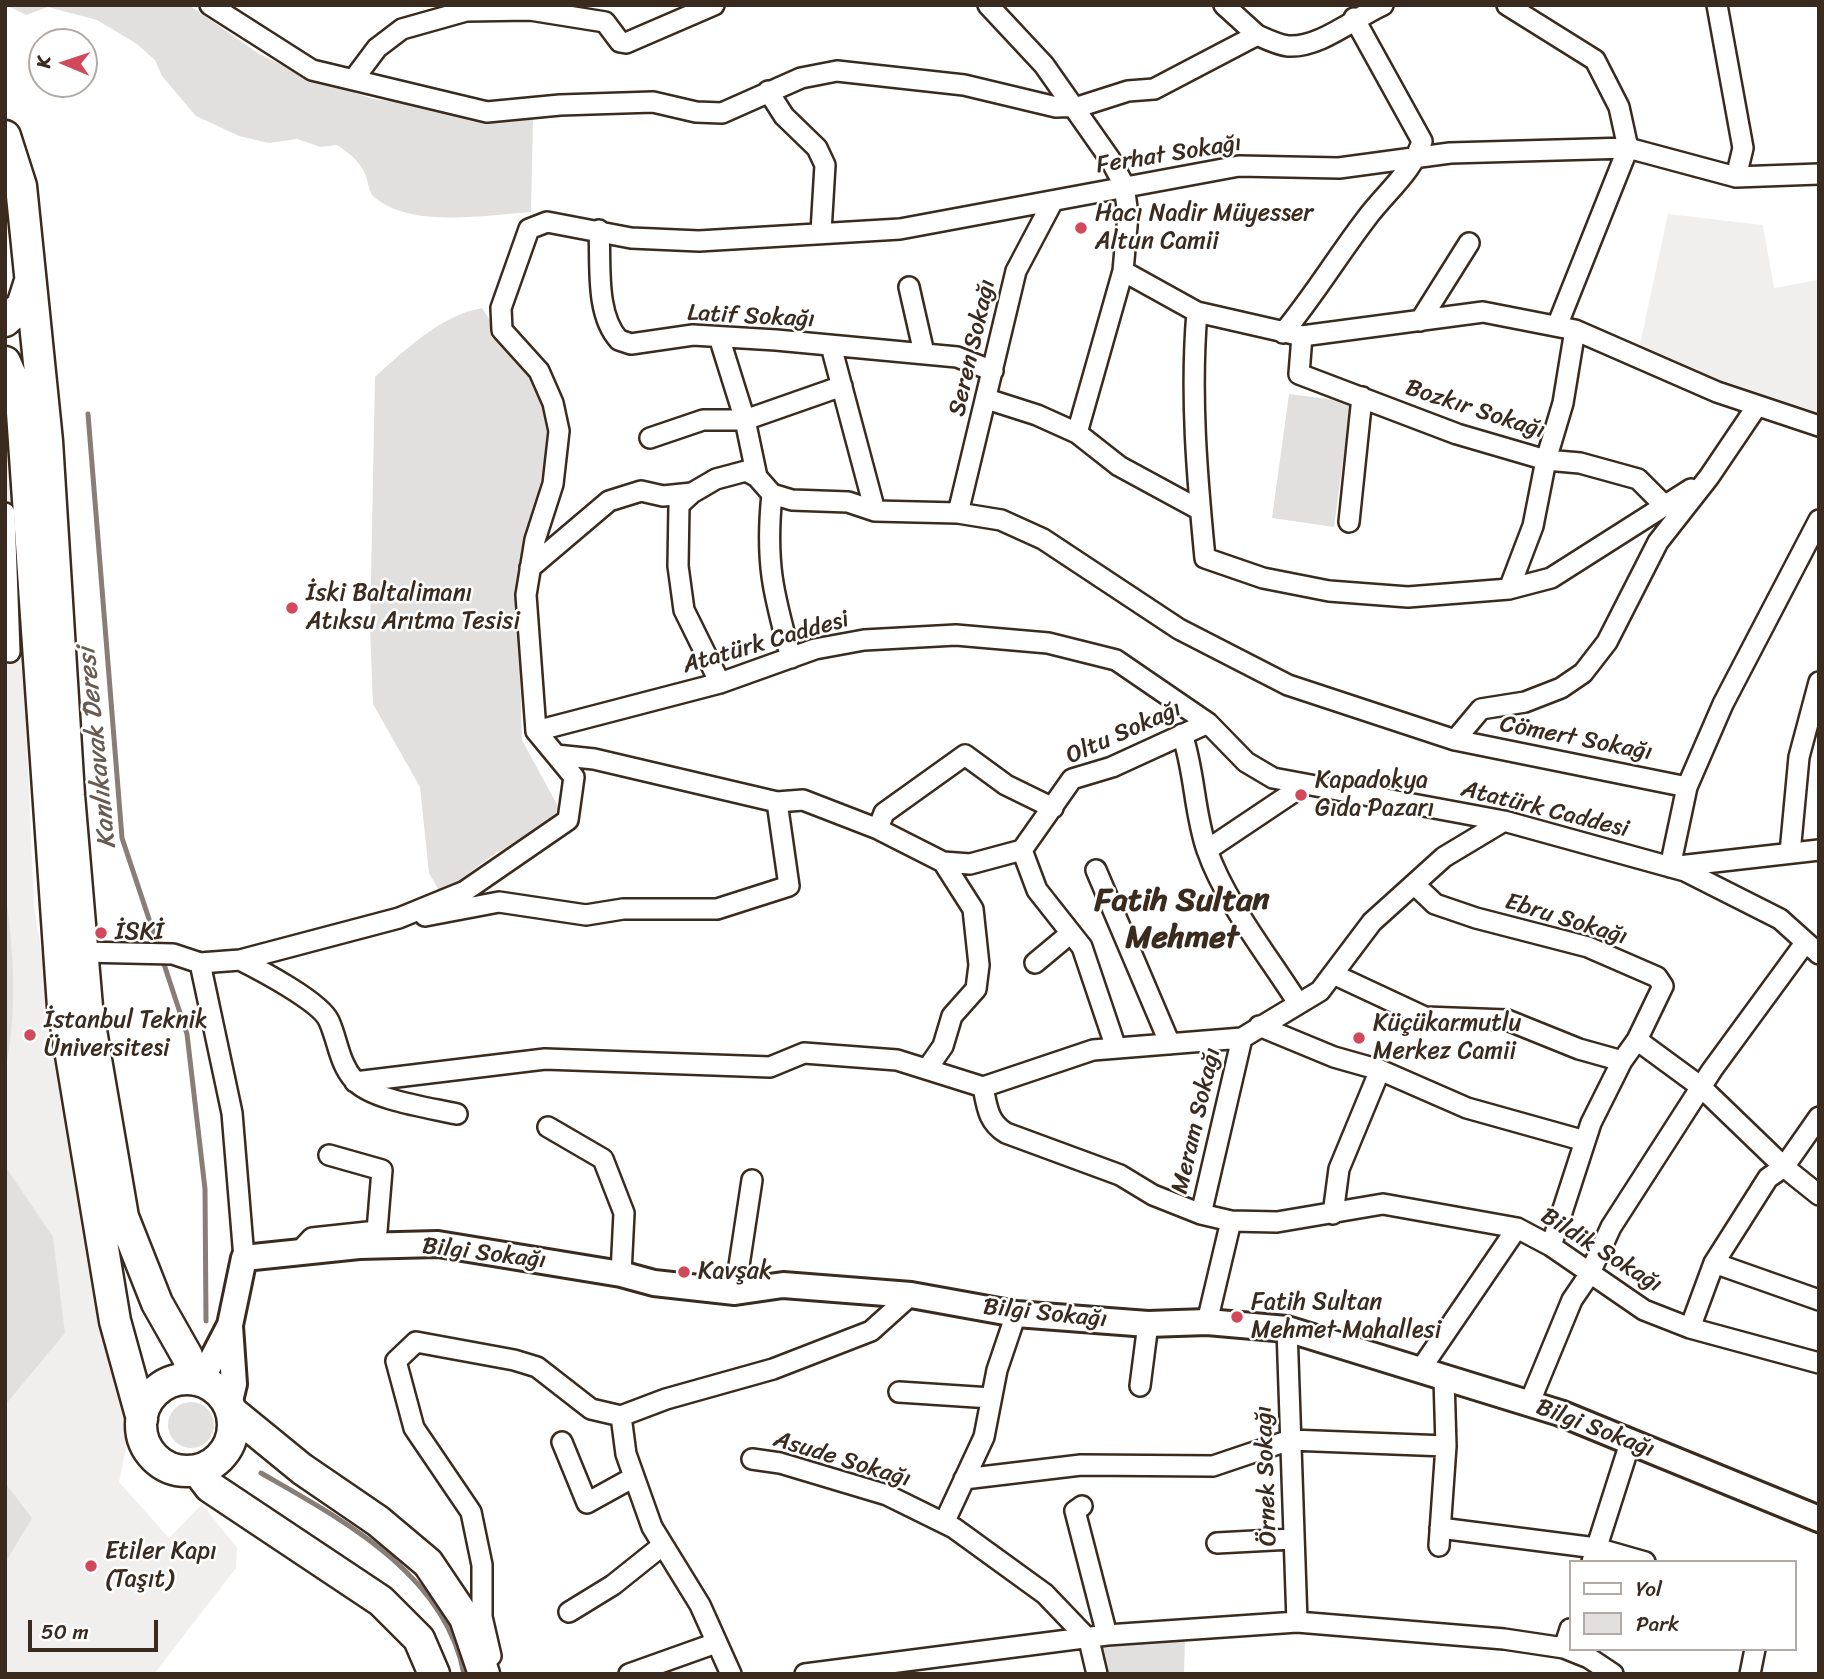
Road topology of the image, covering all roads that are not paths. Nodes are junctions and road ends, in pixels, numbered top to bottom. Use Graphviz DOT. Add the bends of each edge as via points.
graph roads {
  1 [pos="210,5"];
  2 [pos="714,5"];
  3 [pos="988,5"];
  4 [pos="1224,5"];
  5 [pos="1383,5"];
  6 [pos="1507,5"];
  7 [pos="1717,5"];
  8 [pos="1354,18"];
  9 [pos="1256,35"];
  10 [pos="353,80"];
  11 [pos="768,91"];
  12 [pos="1071,106"];
  13 [pos="5,136"];
  14 [pos="1628,148"];
  15 [pos="1418,157"];
  16 [pos="1819,174"];
  17 [pos="1736,177"];
  18 [pos="1124,185"];
  19 [pos="1053,201"];
  20 [pos="599,230"];
  21 [pos="821,232"];
  22 [pos="5,235"];
  23 [pos="1469,243"];
  24 [pos="28,268"];
  25 [pos="1123,271"];
  26 [pos="909,287"];
  27 [pos="1197,312"];
  28 [pos="5,321"];
  29 [pos="1420,321"];
  30 [pos="1566,328"];
  31 [pos="1293,335"];
  32 [pos="719,337"];
  33 [pos="831,346"];
  34 [pos="924,353"];
  35 [pos="5,362"];
  36 [pos="993,371"];
  37 [pos="842,386"];
  38 [pos="1363,397"];
  39 [pos="987,399"];
  40 [pos="1757,406"];
  41 [pos="745,420"];
  42 [pos="1819,426"];
  43 [pos="1077,433"];
  44 [pos="650,438"];
  45 [pos="1546,460"];
  46 [pos="757,477"];
  47 [pos="1709,477"];
  48 [pos="692,493"];
  49 [pos="772,495"];
  50 [pos="1666,506"];
  51 [pos="1200,510"];
  52 [pos="876,511"];
  53 [pos="5,513"];
  54 [pos="958,513"];
  55 [pos="1819,520"];
  56 [pos="1349,522"];
  57 [pos="530,569"];
  58 [pos="1509,589"];
  59 [pos="10,652"];
  60 [pos="791,658"];
  61 [pos="1819,682"];
  62 [pos="720,683"];
  63 [pos="1208,723"];
  64 [pos="536,731"];
  65 [pos="1182,734"];
  66 [pos="1455,740"];
  67 [pos="556,755"];
  68 [pos="1304,785"];
  69 [pos="1687,786"];
  70 [pos="777,802"];
  71 [pos="1053,808"];
  72 [pos="1504,821"];
  73 [pos="878,829"];
  74 [pos="1022,850"];
  75 [pos="1207,850"];
  76 [pos="1819,850"];
  77 [pos="1790,853"];
  78 [pos="943,862"];
  79 [pos="1670,867"];
  80 [pos="1096,870"];
  81 [pos="1414,884"];
  82 [pos="399,918"];
  83 [pos="1071,933"];
  84 [pos="1812,948"];
  85 [pos="82,953"];
  86 [pos="240,960"];
  87 [pos="200,963"];
  88 [pos="1035,963"];
  89 [pos="1333,974"];
  90 [pos="1298,1003"];
  91 [pos="1259,1026"];
  92 [pos="1242,1038"];
  93 [pos="1637,1040"];
  94 [pos="1170,1044"];
  95 [pos="1116,1048"];
  96 [pos="1622,1061"];
  97 [pos="927,1069"];
  98 [pos="1380,1070"];
  99 [pos="355,1082"];
  100 [pos="983,1087"];
  101 [pos="1701,1087"];
  102 [pos="457,1114"];
  103 [pos="1819,1117"];
  104 [pos="548,1127"];
  105 [pos="1585,1141"];
  106 [pos="329,1154"];
  107 [pos="1784,1167"];
  108 [pos="752,1180"];
  109 [pos="1819,1195"];
  110 [pos="1201,1214"];
  111 [pos="1333,1214"];
  112 [pos="1231,1221"];
  113 [pos="1517,1228"];
  114 [pos="1551,1246"];
  115 [pos="299,1252"];
  116 [pos="244,1258"];
  117 [pos="1714,1263"];
  118 [pos="621,1274"];
  119 [pos="1589,1275"];
  120 [pos="735,1292"];
  121 [pos="911,1294"];
  122 [pos="1819,1300"];
  123 [pos="1016,1314"];
  124 [pos="1207,1322"];
  125 [pos="1148,1324"];
  126 [pos="230,1325"];
  127 [pos="1690,1328"];
  128 [pos="1287,1329"];
  129 [pos="1819,1363"];
  130 [pos="1420,1370"];
  131 [pos="1444,1378"];
  132 [pos="199,1380"];
  133 [pos="1140,1386"];
  134 [pos="899,1392"];
  135 [pos="992,1398"];
  136 [pos="1529,1404"];
  137 [pos="230,1408"];
  138 [pos="621,1416"];
  139 [pos="142,1419"];
  140 [pos="1290,1440"];
  141 [pos="562,1442"];
  142 [pos="1630,1443"];
  143 [pos="1446,1446"];
  144 [pos="752,1459"];
  145 [pos="197,1470"];
  146 [pos="634,1477"];
  147 [pos="964,1479"];
  148 [pos="1082,1506"];
  149 [pos="1819,1519"];
  150 [pos="944,1523"];
  151 [pos="1292,1539"];
  152 [pos="1217,1543"];
  153 [pos="663,1545"];
  154 [pos="1594,1555"];
  155 [pos="1630,1560"];
  156 [pos="569,1612"];
  157 [pos="1297,1622"];
  158 [pos="1098,1638"];
  159 [pos="1567,1638"];
  160 [pos="716,1643"];
  161 [pos="1581,1651"];
  162 [pos="1755,1651"];
  163 [pos="814,1673"];
  164 [pos="434,1674"];
  165 [pos="486,1674"];
  166 [pos="629,1674"];
  167 [pos="731,1674"];
  168 [pos="1097,1674"];
  169 [pos="1613,1674"];
  170 [pos="1750,1674"];
  1 -- 10 [label="street" via="312,70"];
  2 -- 10 [label="street" via="626,43 620,42 605,22 530,10 466,12 402,29 377,48"];
  3 -- 12 [label="street" via="1044,65"];
  4 -- 9 [label="street"];
  5 -- 8 [label="street"];
  6 -- 14 [label="street" via="1595,60 1619,107"];
  7 -- 17 [label="street" via="1744,148"];
  8 -- 9 [label="street" via="1318,42 1287,46"];
  8 -- 15 [label="street" via="1422,141"];
  9 -- 12 [label="street" via="1154,89"];
  10 -- 11 [label="street" via="487,112 653,102 722,113"];
  11 -- 12 [label="street" via="837,71 964,85 1056,107"];
  11 -- 21 [label="street" via="784,116 817,148 825,165"];
  12 -- 18 [label="street"];
  13 -- 24 [label="main road" via="21,186"];
  14 -- 15 [label="street, Ferhat Sokağı"];
  14 -- 17 [label="street, Ferhat Sokağı"];
  14 -- 30 [label="street"];
  15 -- 18 [label="street, Ferhat Sokağı" via="1339,168 1239,166"];
  15 -- 31 [label="street" via="1381,198 1306,305"];
  16 -- 17 [label="street, Ferhat Sokağı"];
  18 -- 19 [label="street, Ferhat Sokağı"];
  18 -- 25 [label="street" via="1128,215"];
  19 -- 21 [label="street, Ferhat Sokağı" via="900,229"];
  19 -- 36 [label="street, Seren Sokağı" via="1016,271"];
  20 -- 21 [label="street, Ferhat Sokağı" via="699,241"];
  20 -- 32 [label="street, Latif Sokağı" via="602,290 608,322 619,341"];
  20 -- 57 [label="street, Ferhat Sokağı" via="547,222 529,229 501,308 502,330 539,371 559,431 553,484"];
  22 -- 24 [label="main road" via="20,248"];
  23 -- 29 [label="street"];
  24 -- 28 [label="main road" via="22,306"];
  24 -- 85 [label="main road" via="47,441"];
  25 -- 27 [label="street"];
  25 -- 43 [label="street"];
  26 -- 34 [label="street"];
  27 -- 31 [label="street"];
  27 -- 51 [label="street" via="1194,366"];
  29 -- 30 [label="street" via="1483,312"];
  29 -- 31 [label="street"];
  30 -- 40 [label="street"];
  30 -- 45 [label="street" via="1563,404"];
  31 -- 38 [label="street, Bozkır Sokağı" via="1299,374"];
  32 -- 33 [label="street, Latif Sokağı"];
  32 -- 41 [label="street"];
  33 -- 34 [label="street, Latif Sokağı"];
  33 -- 37 [label="street"];
  34 -- 36 [label="street, Latif Sokağı" via="957,357"];
  35 -- 139 [label="main road" via="21,398 63,1007 115,1321"];
  36 -- 39 [label="street, Seren Sokağı"];
  37 -- 41 [label="street"];
  37 -- 52 [label="street"];
  38 -- 45 [label="street, Bozkır Sokağı" via="1457,434"];
  38 -- 56 [label="street"];
  39 -- 43 [label="street"];
  39 -- 54 [label="street, Seren Sokağı"];
  40 -- 42 [label="street"];
  40 -- 47 [label="street"];
  41 -- 44 [label="street" via="703,420"];
  41 -- 46 [label="street"];
  43 -- 51 [label="street" via="1119,466"];
  45 -- 50 [label="street, Bozkır Sokağı" via="1580,463 1637,480"];
  45 -- 58 [label="street" via="1533,526"];
  46 -- 48 [label="street" via="746,471 716,479"];
  46 -- 49 [label="street"];
  47 -- 50 [label="street"];
  47 -- 66 [label="street" via="1658,542 1607,642 1583,673 1561,688 1525,702 1481,709"];
  48 -- 57 [label="street" via="663,496 641,491 609,501"];
  48 -- 62 [label="street" via="680,505 679,519 678,566 684,610"];
  49 -- 52 [label="street, Cömert Sokağı" via="848,502"];
  49 -- 60 [label="street" via="767,541 771,584"];
  50 -- 58 [label="street" via="1551,578"];
  51 -- 58 [label="street" via="1205,558 1263,578 1408,597"];
  52 -- 54 [label="street, Cömert Sokağı"];
  53 -- 59 [label="street"];
  54 -- 66 [label="street, Cömert Sokağı" via="1001,520 1043,539 1180,629 1288,685"];
  55 -- 69 [label="street" via="1723,704"];
  57 -- 64 [label="street" via="526,595"];
  60 -- 62 [label="street, Atatürk Caddesi"];
  60 -- 63 [label="street, Atatürk Caddesi" via="864,640 920,635 1048,643 1116,660"];
  61 -- 77 [label="street" via="1799,757"];
  62 -- 64 [label="street, Atatürk Caddesi"];
  63 -- 65 [label="street, Oltu Sokağı"];
  63 -- 68 [label="street, Atatürk Caddesi" via="1246,762 1273,778"];
  64 -- 67 [label="street"];
  65 -- 71 [label="street, Oltu Sokağı" via="1112,768 1072,779"];
  65 -- 75 [label="street" via="1191,758"];
  66 -- 69 [label="street, Cömert Sokağı"];
  67 -- 70 [label="street"];
  67 -- 82 [label="street" via="573,777 568,820 465,891"];
  68 -- 72 [label="street, Atatürk Caddesi"];
  68 -- 75 [label="street"];
  69 -- 79 [label="street"];
  70 -- 73 [label="street" via="803,800"];
  70 -- 82 [label="street" via="789,886 718,909 623,909 586,915 499,902"];
  71 -- 73 [label="street" via="1006,785 965,755 884,813"];
  71 -- 74 [label="street, Oltu Sokağı"];
  72 -- 79 [label="street, Atatürk Caddesi"];
  72 -- 81 [label="street" via="1444,857"];
  73 -- 78 [label="street"];
  74 -- 78 [label="street" via="970,864"];
  74 -- 83 [label="street" via="1037,890"];
  75 -- 90 [label="street" via="1228,893"];
  76 -- 77 [label="street"];
  77 -- 79 [label="street"];
  78 -- 97 [label="street" via="973,909 979,965 976,989 953,1016 943,1046"];
  79 -- 84 [label="street, Atatürk Caddesi" via="1780,919"];
  80 -- 94 [label="street"];
  81 -- 89 [label="street" via="1372,922"];
  81 -- 93 [label="street, Ebru Sokağı" via="1435,904 1588,947 1657,976 1663,986"];
  82 -- 86 [label="street"];
  83 -- 88 [label="street"];
  83 -- 95 [label="street" via="1082,947"];
  84 -- 101 [label="street"];
  85 -- 87 [label="street" via="173,954"];
  85 -- 132 [label="main road" via="87,1007 124,1217 157,1303"];
  86 -- 87 [label="street"];
  86 -- 99 [label="street" via="282,982 329,1018 337,1050"];
  87 -- 116 [label="street" via="232,1113"];
  89 -- 90 [label="street" via="1320,991"];
  89 -- 96 [label="street" via="1425,1017 1507,1020"];
  90 -- 91 [label="street"];
  91 -- 92 [label="street"];
  91 -- 98 [label="street" via="1334,1057"];
  92 -- 94 [label="street"];
  92 -- 110 [label="street, Meram Sokağı"];
  93 -- 96 [label="street, Ebru Sokağı"];
  93 -- 101 [label="street"];
  94 -- 95 [label="street"];
  95 -- 100 [label="street" via="1093,1050"];
  96 -- 105 [label="street, Ebru Sokağı"];
  97 -- 99 [label="street" via="897,1060 804,1053 770,1067 545,1059"];
  97 -- 100 [label="street"];
  98 -- 105 [label="street" via="1467,1108"];
  98 -- 111 [label="street" via="1339,1169"];
  99 -- 102 [label="street" via="380,1095"];
  100 -- 110 [label="street, Bildik Sokağı" via="989,1117 1006,1133 1119,1175"];
  101 -- 107 [label="street"];
  101 -- 119 [label="street" via="1611,1227"];
  103 -- 107 [label="street"];
  104 -- 118 [label="street" via="603,1159 624,1213"];
  105 -- 114 [label="street, Ebru Sokağı"];
  106 -- 115 [label="street" via="382,1170 377,1231 312,1238"];
  107 -- 109 [label="street"];
  107 -- 117 [label="street" via="1768,1178"];
  108 -- 120 [label="street"];
  110 -- 112 [label="street, Bildik Sokağı"];
  111 -- 112 [label="street, Bildik Sokağı" via="1277,1222"];
  111 -- 113 [label="street, Bildik Sokağı" via="1383,1204"];
  112 -- 124 [label="street"];
  113 -- 114 [label="street, Bildik Sokağı"];
  113 -- 130 [label="street"];
  114 -- 119 [label="street, Bildik Sokağı"];
  115 -- 116 [label="street, Bilgi Sokağı"];
  115 -- 118 [label="street, Bilgi Sokağı" via="438,1244"];
  116 -- 126 [label="street"];
  117 -- 122 [label="street"];
  117 -- 127 [label="street"];
  118 -- 120 [label="street, Bilgi Sokağı" via="654,1283"];
  119 -- 127 [label="street, Bildik Sokağı" via="1644,1310"];
  119 -- 136 [label="street" via="1572,1300"];
  120 -- 121 [label="street, Bilgi Sokağı" via="783,1285"];
  121 -- 123 [label="street, Bilgi Sokağı"];
  121 -- 138 [label="street" via="871,1331"];
  123 -- 125 [label="street, Bilgi Sokağı"];
  123 -- 135 [label="street"];
  124 -- 125 [label="street, Bilgi Sokağı"];
  124 -- 128 [label="street, Bilgi Sokağı"];
  125 -- 133 [label="street"];
  126 -- 132 [label="street"];
  126 -- 137 [label="street" via="234,1384"];
  127 -- 129 [label="street, Bildik Sokağı"];
  128 -- 130 [label="street, Bilgi Sokağı"];
  128 -- 140 [label="street, Örnek Sokağı"];
  130 -- 131 [label="street, Bilgi Sokağı"];
  131 -- 136 [label="street, Bilgi Sokağı"];
  131 -- 143 [label="street"];
  132 -- 137 [label="main road" via="212,1386"];
  132 -- 139 [label="main road" via="175,1381 156,1391"];
  134 -- 135 [label="street"];
  135 -- 147 [label="street" via="984,1437"];
  136 -- 142 [label="street, Bilgi Sokağı"];
  137 -- 145 [label="main road" via="230,1443 216,1460"];
  137 -- 165 [label="main road" via="302,1469 378,1521 428,1563 465,1618"];
  138 -- 146 [label="street"];
  138 -- 165 [label="street" via="591,1409 537,1367 514,1360 416,1342 396,1361 414,1428 471,1512 482,1565 482,1617 492,1662"];
  139 -- 145 [label="main road" via="142,1433 155,1457 178,1470"];
  140 -- 143 [label="street"];
  140 -- 147 [label="street" via="1213,1466 1082,1465"];
  140 -- 151 [label="street, Örnek Sokağı"];
  141 -- 146 [label="street" via="587,1503"];
  142 -- 149 [label="street, Bilgi Sokağı"];
  142 -- 154 [label="street"];
  143 -- 154 [label="street" via="1439,1537"];
  144 -- 150 [label="street, Asude Sokağı" via="887,1495"];
  145 -- 164 [label="main road" via="210,1487 381,1601 419,1639"];
  146 -- 153 [label="street"];
  147 -- 150 [label="street"];
  148 -- 158 [label="street" via="1075,1511"];
  150 -- 158 [label="street, Asude Sokağı" via="1045,1594"];
  151 -- 152 [label="street"];
  151 -- 157 [label="street, Örnek Sokağı"];
  153 -- 156 [label="street" via="613,1585"];
  153 -- 160 [label="street" via="700,1605"];
  154 -- 155 [label="street"];
  157 -- 158 [label="street"];
  157 -- 159 [label="street" via="1504,1639"];
  158 -- 163 [label="street"];
  158 -- 168 [label="street"];
  160 -- 166 [label="street"];
  160 -- 167 [label="street"];
  161 -- 169 [label="street"];
  162 -- 170 [label="street"];
}
